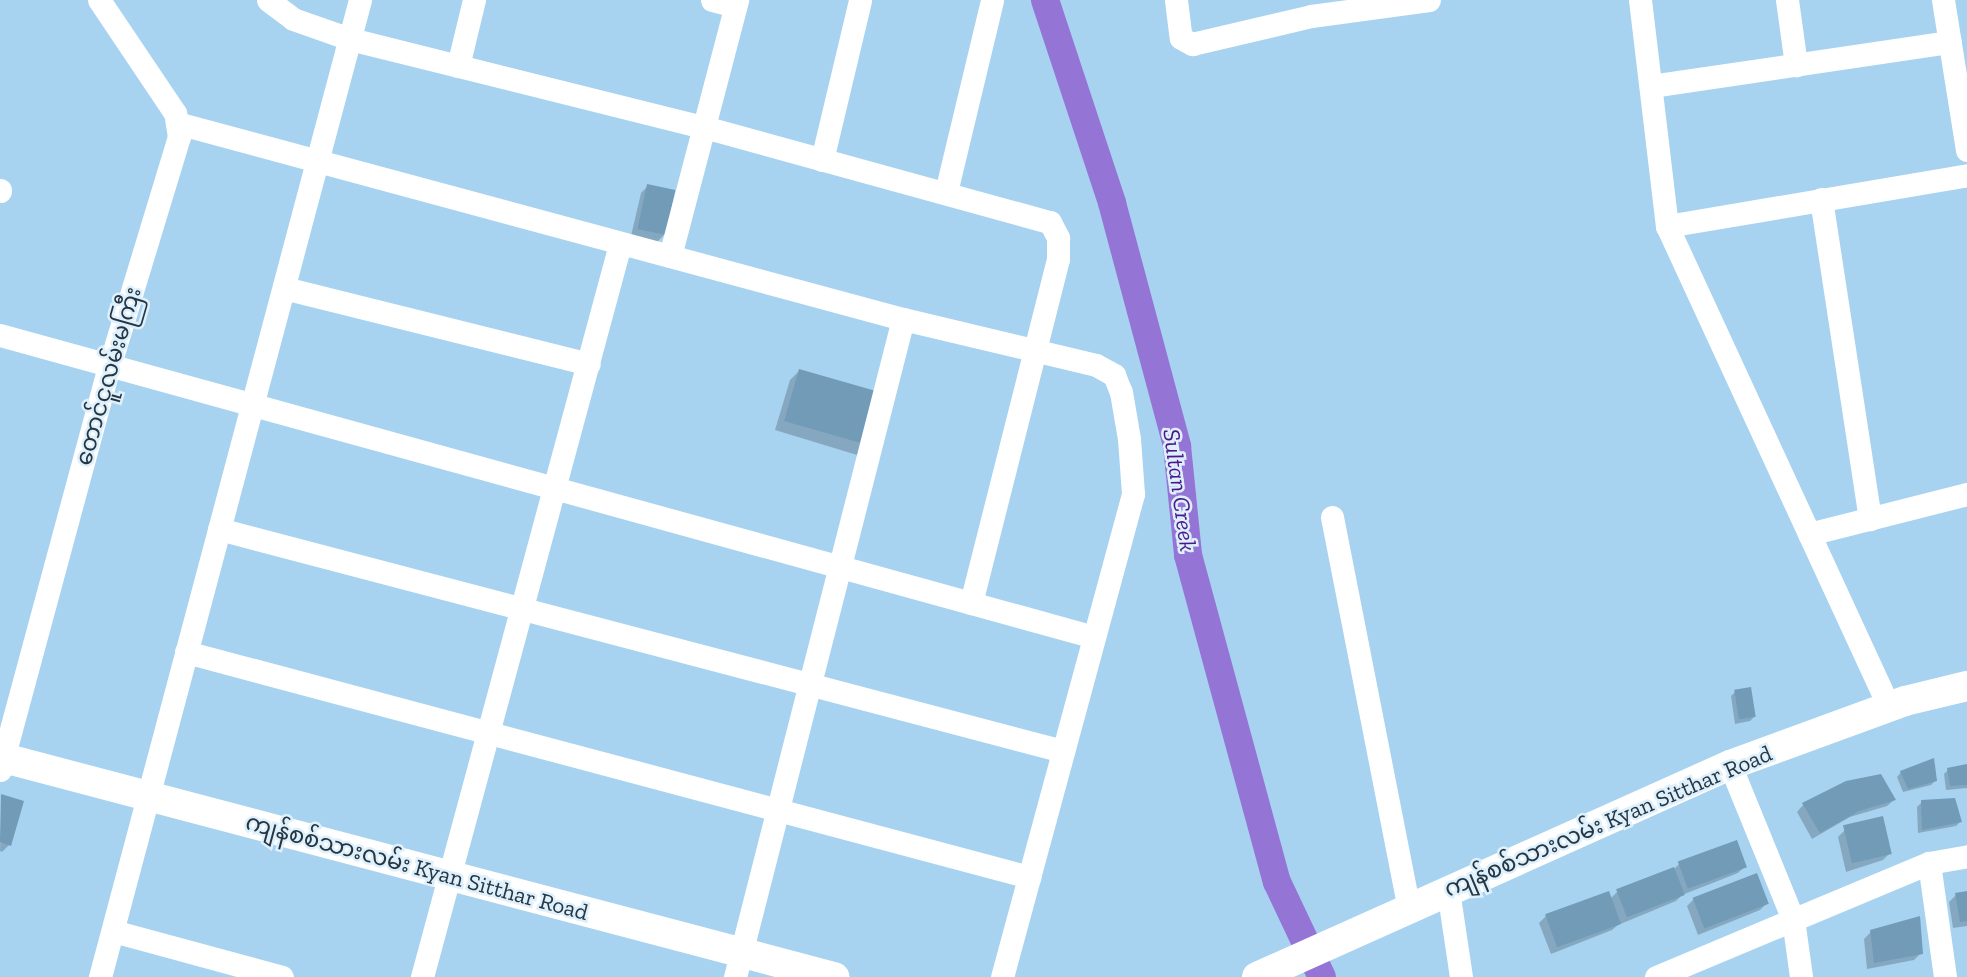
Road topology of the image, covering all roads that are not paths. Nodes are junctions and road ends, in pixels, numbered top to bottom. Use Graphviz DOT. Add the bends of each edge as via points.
graph roads {
  1 [pos="99,0"];
  2 [pos="268,0"];
  3 [pos="360,0"];
  4 [pos="474,0"];
  5 [pos="712,0"];
  6 [pos="860,0"];
  7 [pos="992,0"];
  8 [pos="1176,0"];
  9 [pos="1429,0"];
  10 [pos="1640,0"];
  11 [pos="1787,0"];
  12 [pos="1943,0"];
  13 [pos="736,3"];
  14 [pos="1376,4"];
  15 [pos="1302,9"];
  16 [pos="350,39"];
  17 [pos="1950,42"];
  18 [pos="1796,65"];
  19 [pos="458,66"];
  20 [pos="1651,86"];
  21 [pos="177,123"];
  22 [pos="704,127"];
  23 [pos="1967,149"];
  24 [pos="318,159"];
  25 [pos="822,160"];
  26 [pos="1967,175"];
  27 [pos="946,192"];
  28 [pos="1821,200"];
  29 [pos="1667,226"];
  30 [pos="620,244"];
  31 [pos="670,256"];
  32 [pos="284,288"];
  33 [pos="903,319"];
  34 [pos="0,335"];
  35 [pos="1035,352"];
  36 [pos="589,364"];
  37 [pos="109,367"];
  38 [pos="252,406"];
  39 [pos="555,489"];
  40 [pos="1967,494"];
  41 [pos="1332,517"];
  42 [pos="1870,519"];
  43 [pos="219,529"];
  44 [pos="1809,534"];
  45 [pos="839,567"];
  46 [pos="971,603"];
  47 [pos="522,608"];
  48 [pos="1094,637"];
  49 [pos="186,652"];
  50 [pos="809,684"];
  51 [pos="1967,686"];
  52 [pos="1889,707"];
  53 [pos="489,733"];
  54 [pos="1063,751"];
  55 [pos="1,762"];
  56 [pos="1730,765"];
  57 [pos="149,798"];
  58 [pos="778,810"];
  59 [pos="1967,856"];
  60 [pos="1929,863"];
  61 [pos="450,875"];
  62 [pos="1029,877"];
  63 [pos="1448,891"];
  64 [pos="1409,908"];
  65 [pos="1793,919"];
  66 [pos="113,931"];
  67 [pos="738,964"];
  68 [pos="227,970"];
  69 [pos="100,977"];
  70 [pos="282,977"];
  71 [pos="422,977"];
  72 [pos="834,977"];
  73 [pos="1002,977"];
  74 [pos="1257,977"];
  75 [pos="1461,977"];
  76 [pos="1656,977"];
  77 [pos="1801,977"];
  78 [pos="1945,977"];
  1 -- 21 [label="street" via="175,113"];
  2 -- 16 [label="street" via="293,19"];
  3 -- 16 [label="street"];
  4 -- 19 [label="street"];
  5 -- 13 [label="street"];
  6 -- 25 [label="street"];
  7 -- 27 [label="street"];
  8 -- 15 [label="street" via="1181,38 1192,44"];
  9 -- 14 [label="street"];
  10 -- 20 [label="street"];
  11 -- 18 [label="street"];
  12 -- 17 [label="street"];
  13 -- 22 [label="street"];
  14 -- 15 [label="street"];
  16 -- 19 [label="street"];
  16 -- 24 [label="street"];
  17 -- 18 [label="street"];
  17 -- 23 [label="street"];
  18 -- 20 [label="street"];
  19 -- 22 [label="street"];
  20 -- 29 [label="street"];
  21 -- 24 [label="street"];
  21 -- 37 [label="street, တောင်ငူလမ်းမကြီး" via="179,137"];
  22 -- 25 [label="street"];
  22 -- 31 [label="street"];
  24 -- 30 [label="street"];
  24 -- 32 [label="street"];
  25 -- 27 [label="street"];
  26 -- 28 [label="street"];
  27 -- 35 [label="street" via="1050,222 1058,237 1058,259"];
  28 -- 29 [label="street"];
  28 -- 42 [label="street"];
  29 -- 44 [label="street"];
  30 -- 31 [label="street"];
  30 -- 36 [label="street"];
  31 -- 33 [label="street"];
  32 -- 36 [label="street"];
  32 -- 38 [label="street"];
  33 -- 35 [label="street"];
  33 -- 45 [label="street"];
  34 -- 37 [label="street"];
  35 -- 46 [label="street"];
  35 -- 48 [label="street" via="1096,365 1114,375 1121,392 1133,494"];
  36 -- 39 [label="street"];
  37 -- 38 [label="street"];
  37 -- 55 [label="street, တောင်ငူလမ်းမကြီး"];
  38 -- 39 [label="street"];
  38 -- 43 [label="street"];
  39 -- 45 [label="street"];
  39 -- 47 [label="street"];
  40 -- 42 [label="street"];
  41 -- 64 [label="street"];
  42 -- 44 [label="street"];
  43 -- 47 [label="street"];
  43 -- 49 [label="street"];
  44 -- 52 [label="street"];
  45 -- 46 [label="street"];
  45 -- 50 [label="street"];
  46 -- 48 [label="street"];
  47 -- 50 [label="street"];
  47 -- 53 [label="street"];
  48 -- 54 [label="street"];
  49 -- 53 [label="street"];
  49 -- 57 [label="street"];
  50 -- 54 [label="street"];
  50 -- 58 [label="street"];
  51 -- 52 [label="main road, ကျန်စစ်သားလမ်း Kyan Sitthar Road"];
  52 -- 56 [label="main road, ကျန်စစ်သားလမ်း Kyan Sitthar Road"];
  53 -- 58 [label="street"];
  53 -- 61 [label="street"];
  54 -- 62 [label="street"];
  55 -- 57 [label="main road, ကျန်စစ်သားလမ်း Kyan Sitthar Road"];
  56 -- 63 [label="main road, ကျန်စစ်သားလမ်း Kyan Sitthar Road"];
  56 -- 65 [label="street"];
  57 -- 61 [label="main road, ကျန်စစ်သားလမ်း Kyan Sitthar Road"];
  57 -- 66 [label="street"];
  58 -- 62 [label="street"];
  58 -- 67 [label="street"];
  59 -- 60 [label="street"];
  60 -- 65 [label="street"];
  60 -- 78 [label="street"];
  61 -- 67 [label="main road, ကျန်စစ်သားလမ်း Kyan Sitthar Road"];
  61 -- 71 [label="street"];
  62 -- 73 [label="street"];
  63 -- 64 [label="main road, ကျန်စစ်သားလမ်း Kyan Sitthar Road"];
  63 -- 75 [label="street"];
  64 -- 74 [label="main road, ကျန်စစ်သားလမ်း Kyan Sitthar Road"];
  65 -- 76 [label="street"];
  65 -- 77 [label="street"];
  66 -- 68 [label="street"];
  66 -- 69 [label="street"];
  67 -- 72 [label="main road, ကျန်စစ်သားလမ်း Kyan Sitthar Road"];
  68 -- 70 [label="street"];
}
